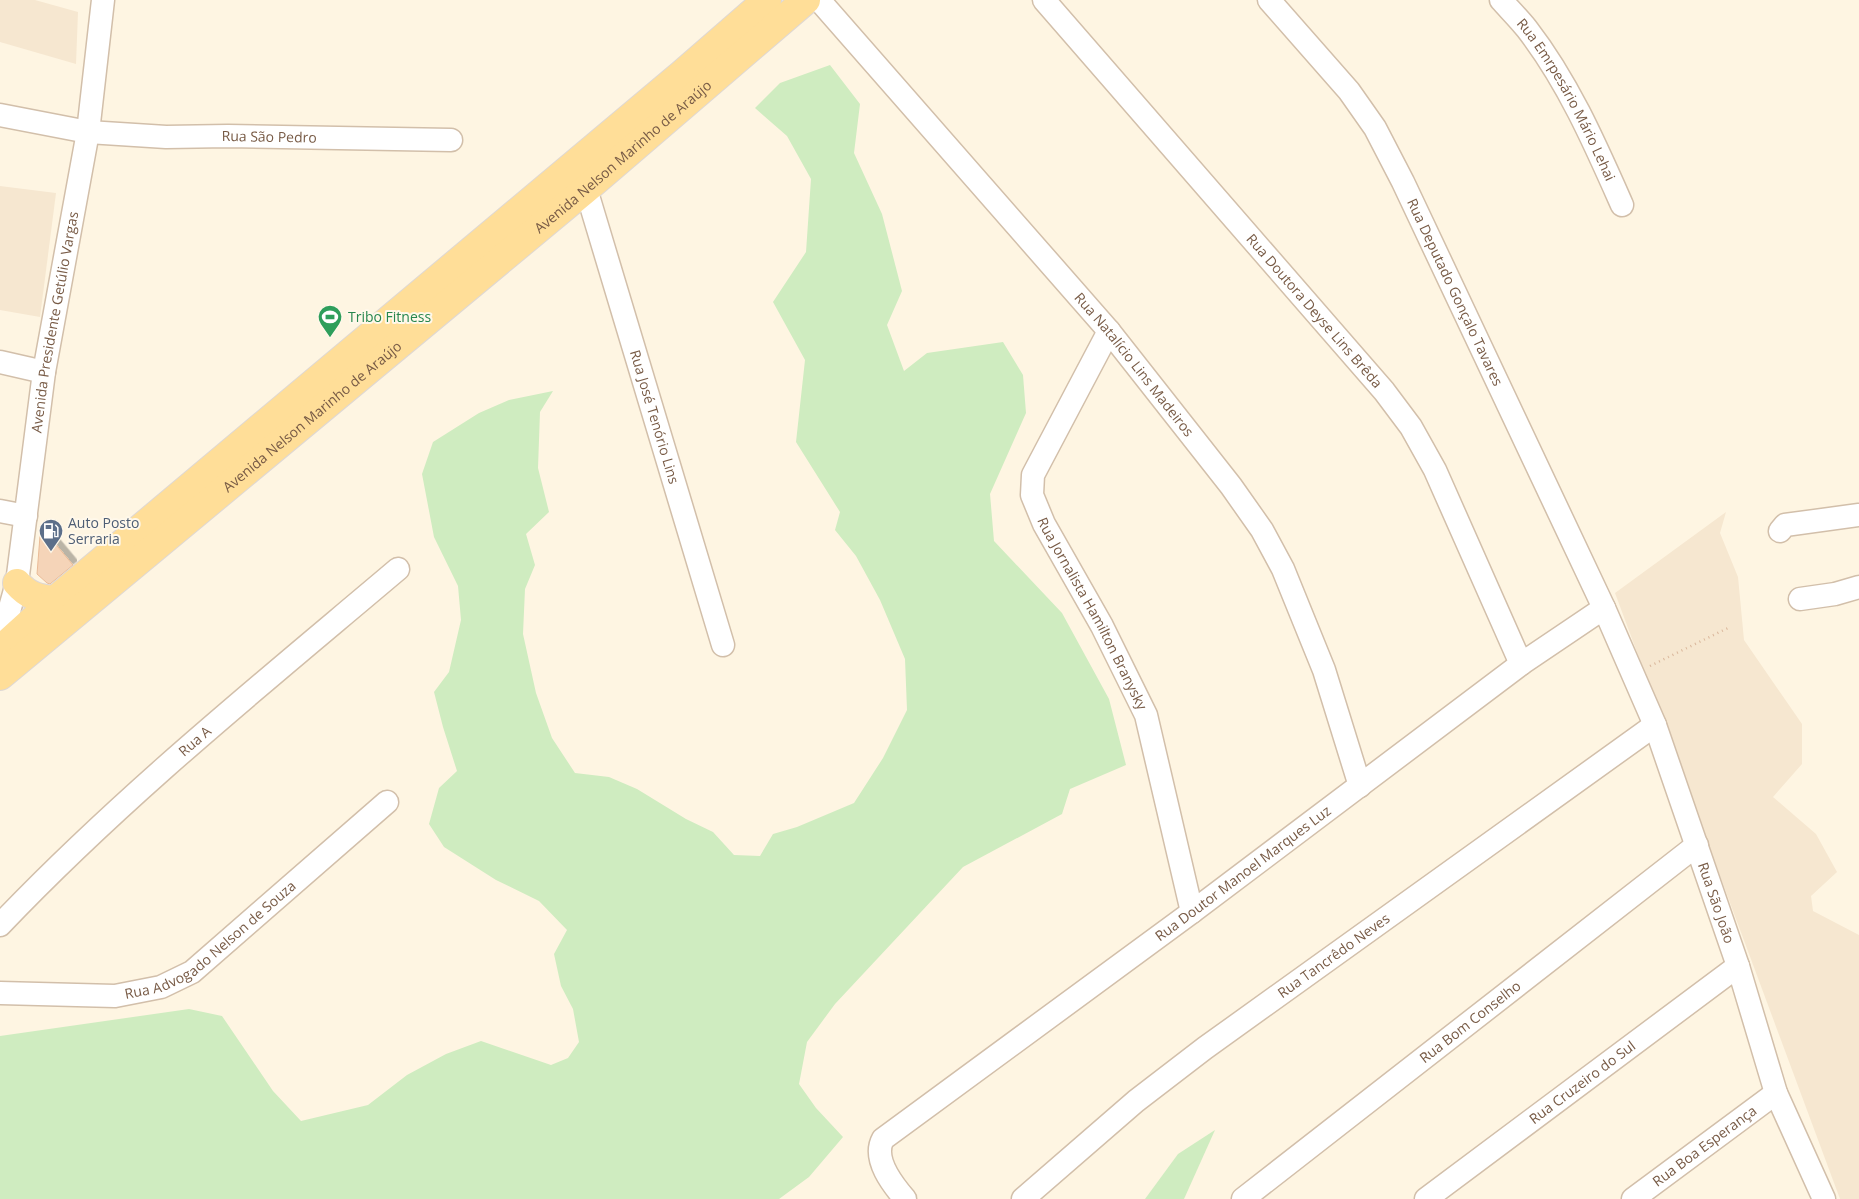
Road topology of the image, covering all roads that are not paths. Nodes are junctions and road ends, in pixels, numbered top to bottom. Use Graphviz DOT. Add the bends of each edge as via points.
graph roads {
  1 [pos="103,0"];
  2 [pos="767,0"];
  3 [pos="806,0"];
  4 [pos="819,0"];
  5 [pos="1044,0"];
  6 [pos="1269,0"];
  7 [pos="1501,0"];
  8 [pos="690,84"];
  9 [pos="0,115"];
  10 [pos="88,132"];
  11 [pos="451,140"];
  12 [pos="586,189"];
  13 [pos="1622,205"];
  14 [pos="1109,331"];
  15 [pos="0,362"];
  16 [pos="347,370"];
  17 [pos="44,372"];
  18 [pos="0,512"];
  19 [pos="1859,515"];
  20 [pos="26,516"];
  21 [pos="1780,531"];
  22 [pos="398,569"];
  23 [pos="12,571"];
  24 [pos="1859,587"];
  25 [pos="1800,599"];
  26 [pos="54,600"];
  27 [pos="1604,608"];
  28 [pos="0,643"];
  29 [pos="723,645"];
  30 [pos="0,650"];
  31 [pos="1521,664"];
  32 [pos="0,676"];
  33 [pos="1656,725"];
  34 [pos="1360,786"];
  35 [pos="387,802"];
  36 [pos="1697,844"];
  37 [pos="1192,912"];
  38 [pos="0,925"];
  39 [pos="1738,966"];
  40 [pos="0,993"];
  41 [pos="1776,1093"];
  42 [pos="905,1199"];
  43 [pos="1023,1199"];
  44 [pos="1243,1199"];
  45 [pos="1426,1199"];
  46 [pos="1633,1199"];
  47 [pos="1824,1199"];
  1 -- 10 [label="street, Avenida Presidente Getúlio Vargas"];
  2 -- 8 [label="main road, Avenida Nelson Marinho de Araújo"];
  3 -- 8 [label="main road, Avenida Nelson Marinho de Araújo"];
  4 -- 14 [label="street, Rua Natalício Lins Madeiros"];
  5 -- 31 [label="street, Rua Doutora Deyse Lins Brêda" via="1384,391 1411,427 1435,470"];
  6 -- 27 [label="street, Rua Deputado Gonçalo Tavares" via="1350,91 1375,128"];
  7 -- 13 [label="street, Rua Emrpesário Mário Lehai" via="1527,30 1558,75 1587,128"];
  8 -- 12 [label="main road, Avenida Nelson Marinho de Araújo"];
  8 -- 16 [label="main road, Avenida Nelson Marinho de Araújo"];
  9 -- 10 [label="street, Rua São Pedro"];
  10 -- 11 [label="street, Rua São Pedro" via="166,137"];
  10 -- 17 [label="street, Avenida Presidente Getúlio Vargas"];
  12 -- 16 [label="main road, Avenida Nelson Marinho de Araújo"];
  12 -- 29 [label="street, Rua José Tenório Lins"];
  14 -- 34 [label="street, Rua Natalício Lins Madeiros" via="1262,530 1283,569 1324,670"];
  14 -- 37 [label="street, Rua Jornalista Hamilton Branysky" via="1033,475 1032,495 1044,524 1102,626 1146,715"];
  15 -- 17 [label="street"];
  16 -- 26 [label="main road, Avenida Nelson Marinho de Araújo"];
  16 -- 32 [label="main road, Avenida Nelson Marinho de Araújo"];
  17 -- 20 [label="street, Avenida Presidente Getúlio Vargas"];
  18 -- 20 [label="street"];
  19 -- 21 [label="street" via="1785,525"];
  20 -- 23 [label="street, Avenida Presidente Getúlio Vargas"];
  22 -- 38 [label="street, Rua A" via="158,773"];
  23 -- 26 [label="main road" via="25,592"];
  23 -- 28 [label="street, Avenida Presidente Getúlio Vargas"];
  24 -- 25 [label="street"];
  26 -- 30 [label="main road, Avenida Nelson Marinho de Araújo"];
  27 -- 31 [label="street, Rua Doutor Manoel Marques Luz"];
  27 -- 33 [label="street, Rua São João"];
  31 -- 34 [label="street, Rua Doutor Manoel Marques Luz"];
  33 -- 36 [label="street, Rua São João"];
  33 -- 43 [label="street, Rua Tancrêdo Neves" via="1205,1048 1136,1101"];
  34 -- 37 [label="street, Rua Doutor Manoel Marques Luz"];
  35 -- 40 [label="street, Rua Advogado Nelson de Souza" via="184,976 161,987 115,996"];
  36 -- 39 [label="street, Rua São João"];
  36 -- 44 [label="street, Rua Bom Conselho"];
  37 -- 42 [label="street, Rua Doutor Manoel Marques Luz" via="884,1139 880,1154 885,1170 890,1182"];
  39 -- 41 [label="street, Rua São João"];
  39 -- 45 [label="street, Rua Cruzeiro do Sul"];
  41 -- 46 [label="street, Rua Boa Esperança"];
  41 -- 47 [label="street, Rua São João"];
}
